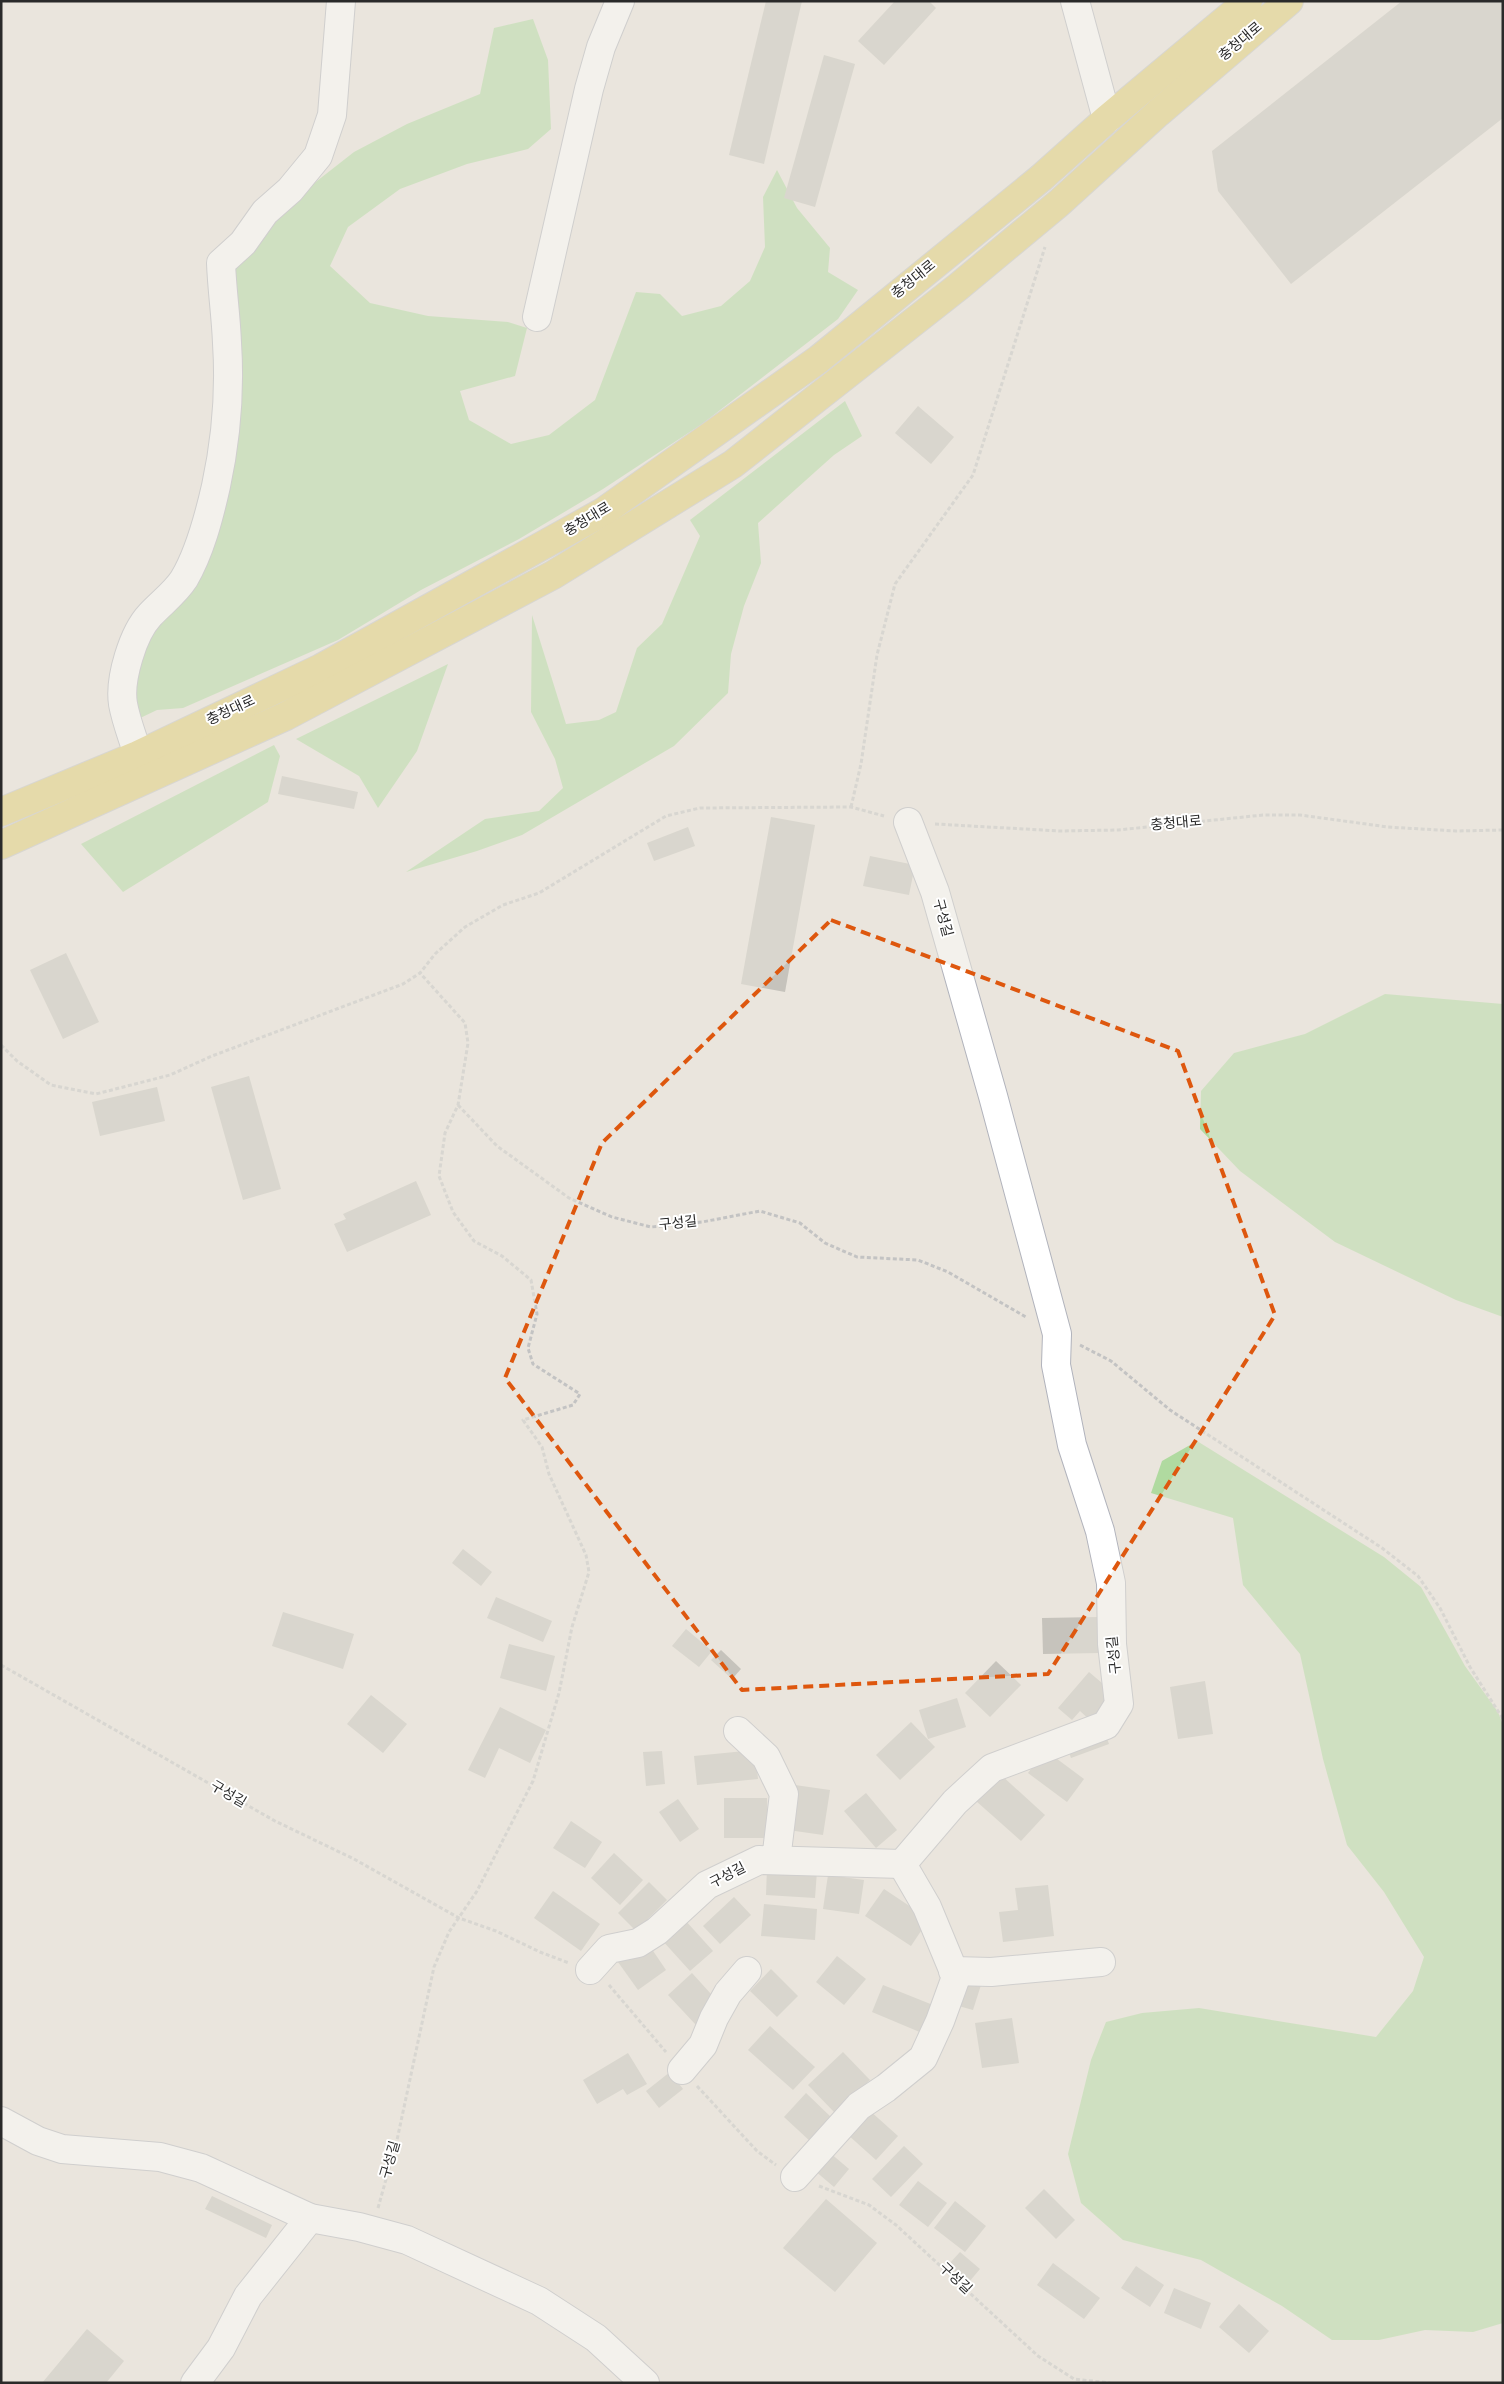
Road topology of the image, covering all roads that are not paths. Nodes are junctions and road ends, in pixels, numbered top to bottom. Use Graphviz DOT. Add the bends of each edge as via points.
graph roads {
  1 [pos="341,1"];
  2 [pos="620,1"];
  3 [pos="1075,1"];
  4 [pos="1248,1"];
  5 [pos="1289,1"];
  6 [pos="1107,119"];
  7 [pos="537,318"];
  8 [pos="138,755"];
  9 [pos="1,812"];
  10 [pos="908,822"];
  11 [pos="1,846"];
  12 [pos="738,1731"];
  13 [pos="776,1860"];
  14 [pos="902,1864"];
  15 [pos="1101,1962"];
  16 [pos="590,1970"];
  17 [pos="953,1970"];
  18 [pos="746,1971"];
  19 [pos="682,2070"];
  20 [pos="1,2121"];
  21 [pos="795,2177"];
  22 [pos="310,2218"];
  23 [pos="195,2383"];
  24 [pos="644,2383"];
  1 -- 8 [label="street" via="332,115 318,156 221,263 228,378 216,486 196,555 184,580 149,616 131,647 123,702"];
  2 -- 7 [label="street" via="601,47 589,89"];
  3 -- 6 [label="street"];
  4 -- 6 [label="main road, 충청대로"];
  5 -- 11 [label="main road, 충청대로" via="987,263 733,464 553,575 286,716"];
  6 -- 8 [label="main road, 충청대로" via="1042,178 819,359 603,512 321,668"];
  8 -- 9 [label="main road, 충청대로"];
  10 -- 14 [label="street, 구성길" via="935,892 1057,1334 1056,1365 1072,1445 1100,1532 1112,1583 1112,1644 1119,1704 1106,1725 992,1768 955,1802"];
  12 -- 13 [label="street" via="766,1757 784,1794"];
  13 -- 14 [label="street, 구성길"];
  13 -- 16 [label="street, 구성길" via="759,1860 707,1886 657,1930 638,1943 609,1949"];
  14 -- 17 [label="street" via="927,1907"];
  15 -- 17 [label="street" via="990,1972"];
  17 -- 21 [label="street" via="956,1977 923,2058 859,2106"];
  18 -- 19 [label="street" via="728,1993 702,2045"];
  20 -- 22 [label="street" via="38,2141 62,2149 160,2157 201,2168"];
  22 -- 23 [label="street" via="248,2296 221,2348"];
  22 -- 24 [label="street" via="407,2240 539,2301 596,2338"];
}
